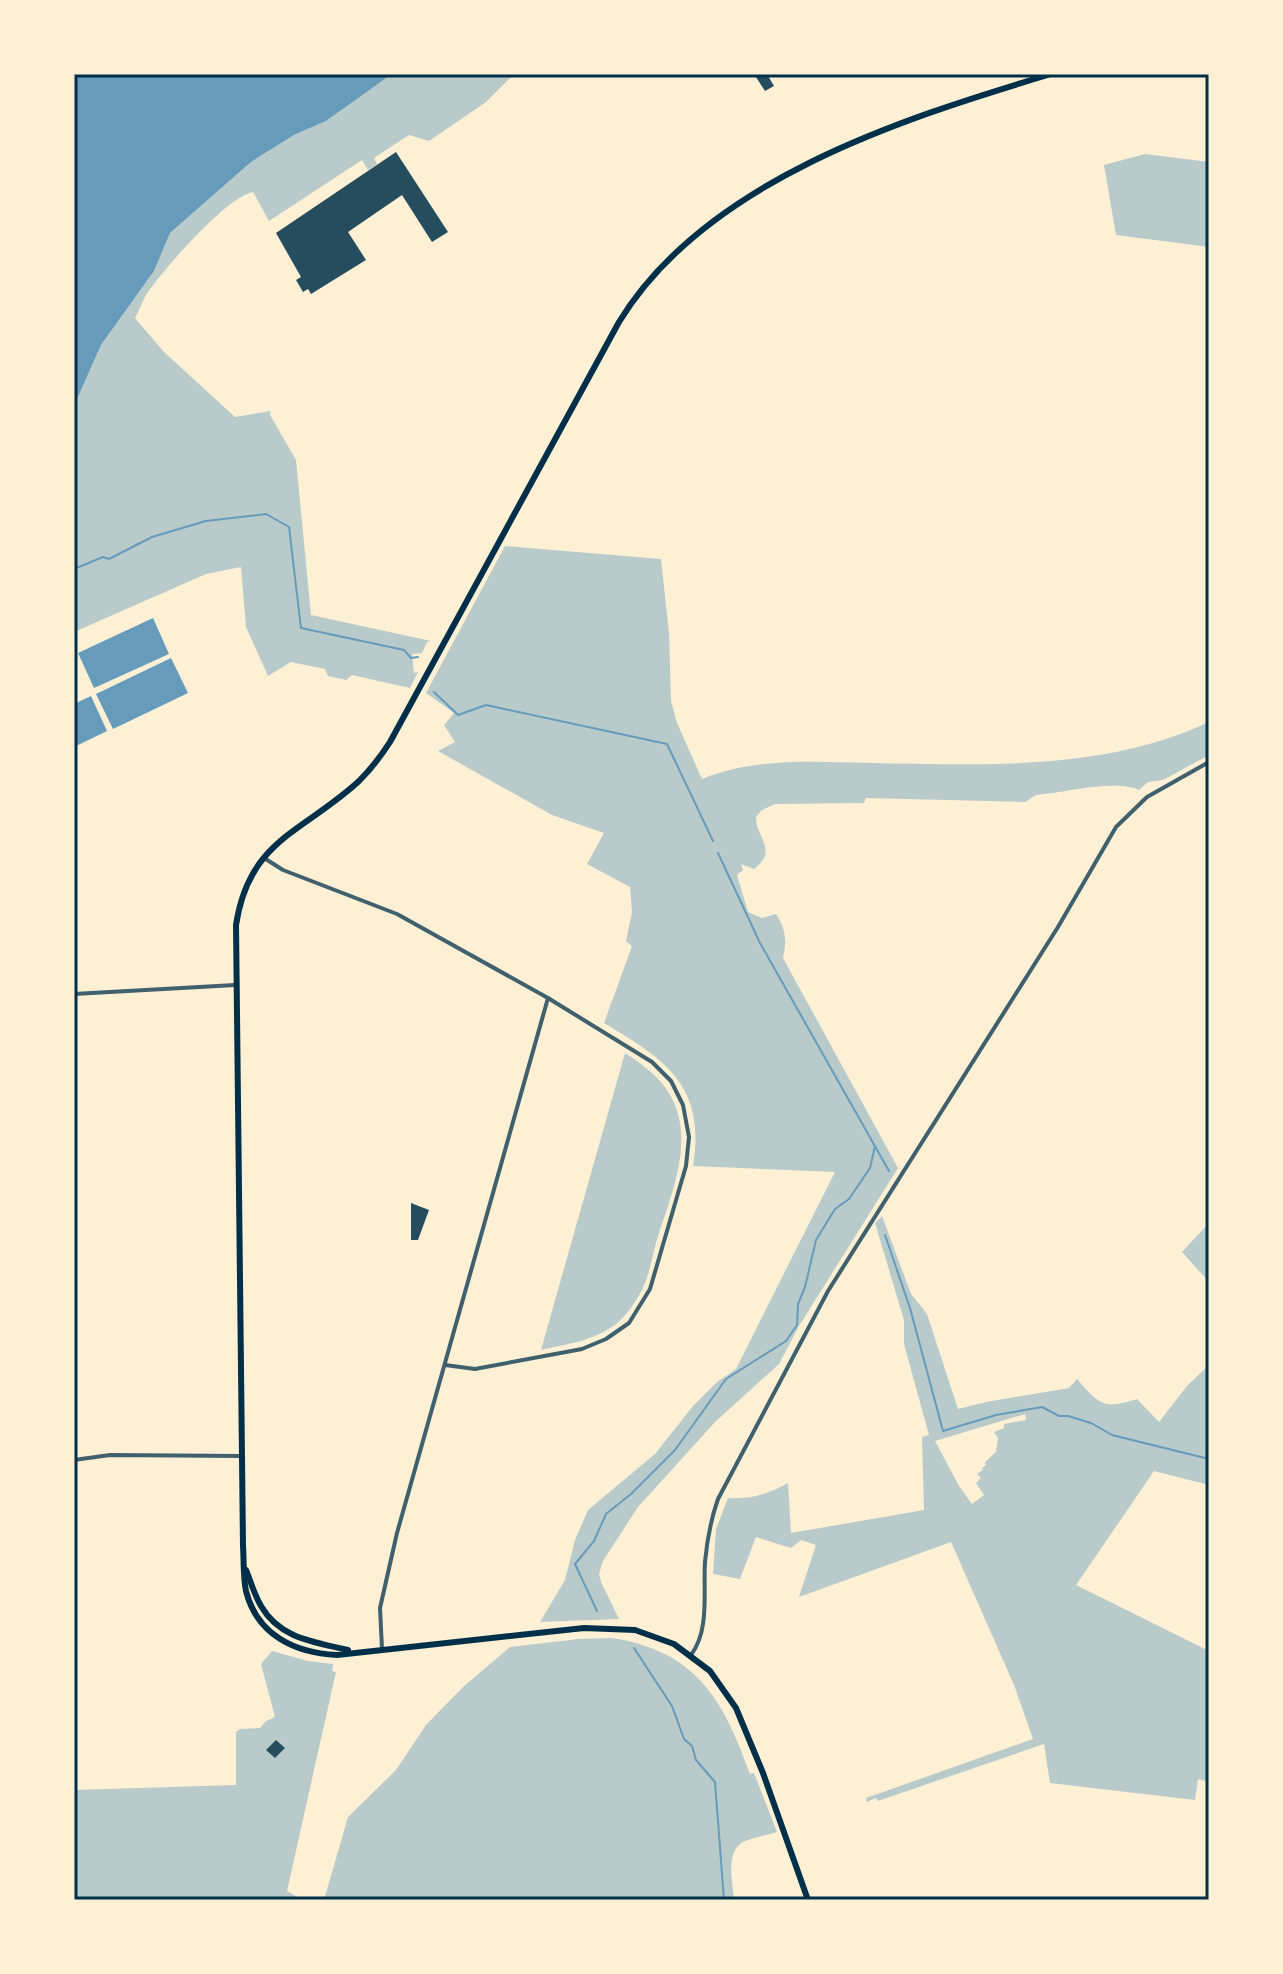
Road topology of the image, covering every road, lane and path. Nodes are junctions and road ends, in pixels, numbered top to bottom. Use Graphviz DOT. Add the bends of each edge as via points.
graph roads {
  1 [pos="1051,74"];
  2 [pos="1209,762"];
  3 [pos="263,857"];
  4 [pos="235,985"];
  5 [pos="74,994"];
  6 [pos="548,998"];
  7 [pos="445,1365"];
  8 [pos="241,1456"];
  9 [pos="74,1460"];
  10 [pos="382,1649"];
  11 [pos="691,1655"];
  12 [pos="808,1900"];
  1 -- 3 [label="main road" via="925,113 840,149 717,218 671,255 619,322 381,756 347,792"];
  2 -- 11 [label="street" via="1147,797 1116,827 828,1291 718,1499 706,1557 702,1635"];
  3 -- 4 [label="main road" via="238,911"];
  3 -- 6 [label="street" via="283,870 397,914"];
  4 -- 5 [label="street"];
  4 -- 8 [label="main road"];
  6 -- 7 [label="street"];
  6 -- 7 [label="street" via="642,1055 671,1081 688,1121 686,1166 650,1289 622,1329 597,1344 565,1353 475,1369"];
  7 -- 10 [label="street" via="384,1585 379,1616"];
  8 -- 9 [label="street"];
  8 -- 10 [label="main road" via="246,1592 266,1628 297,1649 318,1654"];
  10 -- 11 [label="main road" via="606,1628 645,1633"];
  11 -- 12 [label="main road" via="717,1679 742,1719"];
}
